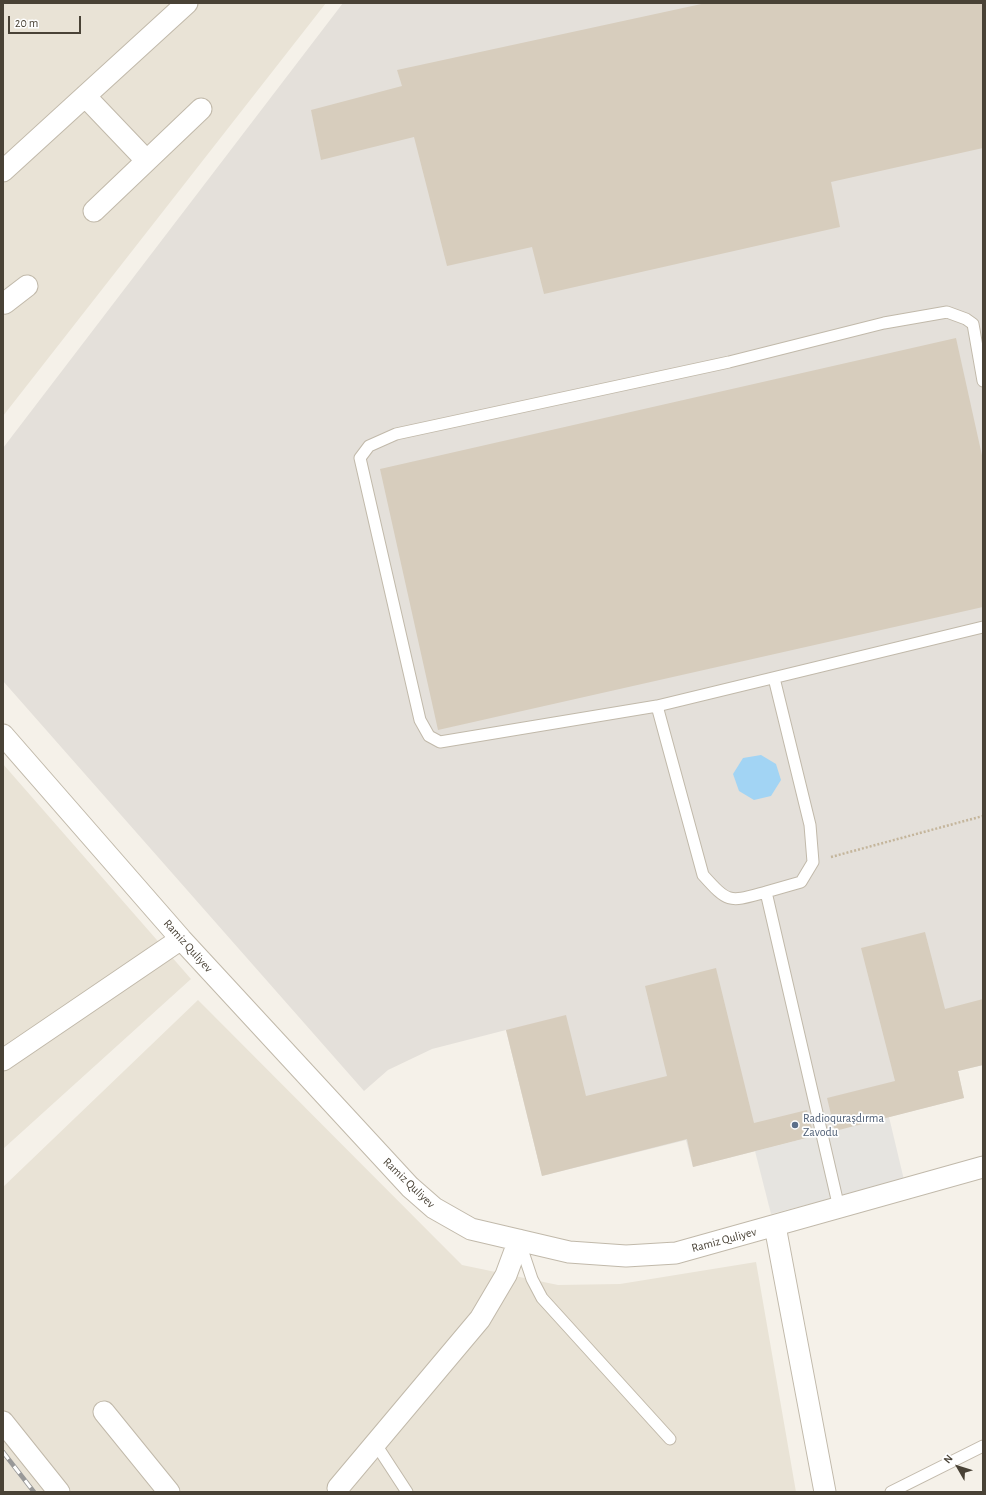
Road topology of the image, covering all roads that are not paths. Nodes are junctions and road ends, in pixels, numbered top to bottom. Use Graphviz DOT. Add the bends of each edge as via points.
graph roads {
  1 [pos="187,3"];
  2 [pos="85,96"];
  3 [pos="201,109"];
  4 [pos="146,160"];
  5 [pos="3,171"];
  6 [pos="94,212"];
  7 [pos="27,286"];
  8 [pos="3,302"];
  9 [pos="983,381"];
  10 [pos="983,627"];
  11 [pos="774,678"];
  12 [pos="657,706"];
  13 [pos="3,735"];
  14 [pos="766,892"];
  15 [pos="181,939"];
  16 [pos="3,1060"];
  17 [pos="983,1167"];
  18 [pos="839,1208"];
  19 [pos="775,1226"];
  20 [pos="519,1240"];
  21 [pos="104,1412"];
  22 [pos="3,1422"];
  23 [pos="670,1439"];
  24 [pos="376,1443"];
  25 [pos="983,1446"];
  26 [pos="338,1488"];
  27 [pos="59,1492"];
  28 [pos="170,1492"];
  29 [pos="408,1492"];
  30 [pos="825,1492"];
  31 [pos="891,1492"];
  1 -- 2 [label="street"];
  2 -- 4 [label="street"];
  2 -- 5 [label="street"];
  3 -- 4 [label="street"];
  4 -- 6 [label="street"];
  7 -- 8 [label="street"];
  9 -- 12 [label="lane" via="973,324 947,312 884,323 729,362 396,434 369,446 360,458 420,720 429,736 440,742"];
  10 -- 11 [label="lane"];
  11 -- 12 [label="lane"];
  11 -- 14 [label="lane" via="810,825 813,862 801,882"];
  12 -- 14 [label="lane" via="703,875 720,894 736,900"];
  13 -- 15 [label="street, Ramiz Quliyev"];
  14 -- 18 [label="lane"];
  15 -- 16 [label="street"];
  15 -- 20 [label="street, Ramiz Quliyev" via="410,1187 434,1208 471,1229"];
  17 -- 18 [label="street, Ramiz Quliyev"];
  18 -- 19 [label="street, Ramiz Quliyev"];
  19 -- 20 [label="street, Ramiz Quliyev" via="676,1253 626,1256 569,1252"];
  19 -- 30 [label="street"];
  20 -- 23 [label="lane" via="532,1280 542,1298"];
  20 -- 24 [label="street" via="506,1275 480,1319"];
  21 -- 28 [label="street"];
  22 -- 27 [label="street"];
  24 -- 26 [label="street"];
  24 -- 29 [label="lane"];
  25 -- 31 [label="lane"];
}
